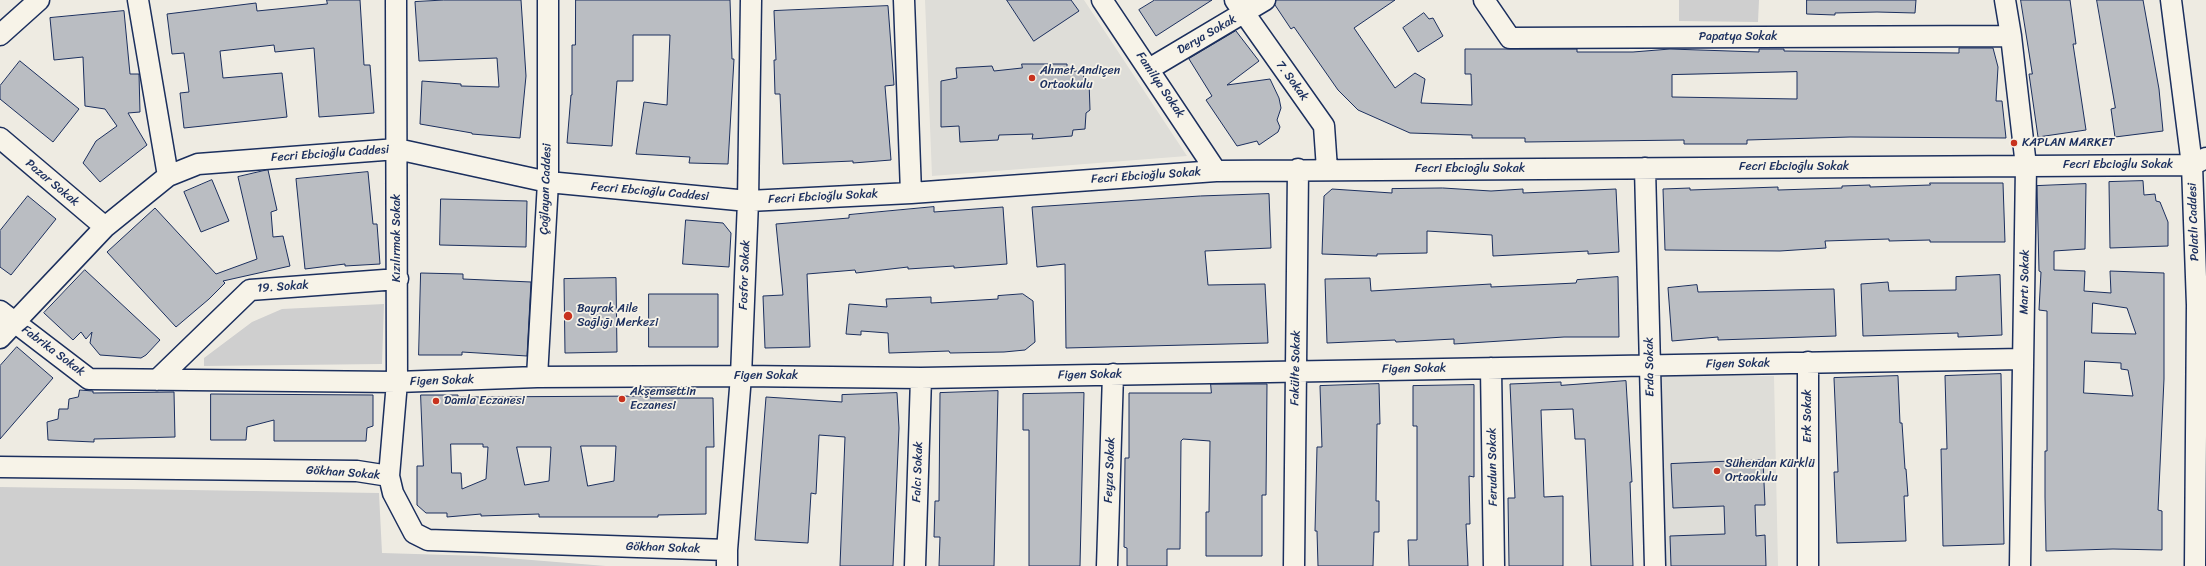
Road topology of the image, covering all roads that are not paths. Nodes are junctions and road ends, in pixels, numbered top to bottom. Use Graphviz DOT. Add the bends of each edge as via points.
graph roads {
  1 [pos="39,0"];
  2 [pos="45,0"];
  3 [pos="138,0"];
  4 [pos="396,0"];
  5 [pos="548,0"];
  6 [pos="751,0"];
  7 [pos="904,0"];
  8 [pos="1102,0"];
  9 [pos="1265,0"];
  10 [pos="1484,0"];
  11 [pos="2005,0"];
  12 [pos="2171,0"];
  13 [pos="1239,7"];
  14 [pos="0,35"];
  15 [pos="2011,36"];
  16 [pos="1149,69"];
  17 [pos="0,138"];
  18 [pos="396,149"];
  19 [pos="2199,161"];
  20 [pos="2026,166"];
  21 [pos="1645,168"];
  22 [pos="1298,169"];
  23 [pos="1327,169"];
  24 [pos="1216,171"];
  25 [pos="168,176"];
  26 [pos="548,182"];
  27 [pos="911,193"];
  28 [pos="748,200"];
  29 [pos="104,228"];
  30 [pos="398,278"];
  31 [pos="2201,305"];
  32 [pos="7,317"];
  33 [pos="0,338"];
  34 [pos="2023,359"];
  35 [pos="1808,362"];
  36 [pos="1650,365"];
  37 [pos="1491,368"];
  38 [pos="1295,371"];
  39 [pos="1112,374"];
  40 [pos="741,376"];
  41 [pos="538,377"];
  42 [pos="921,378"];
  43 [pos="157,380"];
  44 [pos="397,382"];
  45 [pos="0,467"];
  46 [pos="389,476"];
  47 [pos="727,558"];
  48 [pos="915,566"];
  49 [pos="1107,566"];
  50 [pos="1294,566"];
  51 [pos="1494,566"];
  52 [pos="1655,566"];
  53 [pos="1808,566"];
  54 [pos="2020,566"];
  55 [pos="2195,566"];
  1 -- 2 [label="street"];
  1 -- 14 [label="street"];
  3 -- 25 [label="street"];
  4 -- 18 [label="street, Kızılırmak Sokak"];
  5 -- 26 [label="street, Çağlayan Caddesi"];
  6 -- 28 [label="street, Fosfor Sokak"];
  7 -- 27 [label="street"];
  8 -- 16 [label="street, Familya Sokak"];
  9 -- 13 [label="street, Derya Sokak"];
  10 -- 15 [label="street, Papatya Sokak" via="1510,38"];
  11 -- 15 [label="street, Martı Sokak"];
  12 -- 19 [label="street, Polatlı Caddesi"];
  13 -- 16 [label="street, Derya Sokak"];
  13 -- 23 [label="street, 7. Sokak" via="1324,126"];
  15 -- 20 [label="street, Martı Sokak"];
  16 -- 24 [label="street, Familya Sokak"];
  17 -- 29 [label="street, Pazar Sokak"];
  18 -- 25 [label="street, Fecri Ebcioğlu Caddesi" via="198,164"];
  18 -- 26 [label="street, Fecri Ebcioğlu Caddesi"];
  18 -- 30 [label="street, Kızılırmak Sokak"];
  19 -- 20 [label="street, Fecri Ebcioğlu Sokak"];
  19 -- 31 [label="street, Polatlı Caddesi"];
  20 -- 21 [label="street, Fecri Ebcioğlu Sokak"];
  20 -- 34 [label="street, Martı Sokak"];
  21 -- 23 [label="street, Fecri Ebcioğlu Sokak"];
  21 -- 36 [label="street, Erda Sokak"];
  22 -- 23 [label="street, Fecri Ebcioğlu Sokak"];
  22 -- 24 [label="street, Fecri Ebcioğlu Sokak"];
  22 -- 38 [label="street, Fakülte Sokak"];
  24 -- 27 [label="street, Fecri Ebcioğlu Sokak"];
  25 -- 29 [label="street, Fecri Ebcioğlu Caddesi"];
  26 -- 28 [label="street, Fecri Ebcioğlu Caddesi"];
  26 -- 41 [label="street, Çağlayan Caddesi"];
  27 -- 28 [label="street, Fecri Ebcioğlu Sokak"];
  28 -- 40 [label="street, Fosfor Sokak"];
  29 -- 32 [label="street, Fecri Ebcioğlu Caddesi"];
  30 -- 43 [label="street, 19. Sokak" via="250,290"];
  30 -- 44 [label="street, Kızılırmak Sokak"];
  31 -- 55 [label="street, Polatlı Caddesi"];
  32 -- 33 [label="street, Fecri Ebcioğlu Caddesi"];
  32 -- 43 [label="street, Fabrika Sokak" via="90,379"];
  34 -- 35 [label="street, Figen Sokak"];
  34 -- 54 [label="street, Martı Sokak"];
  35 -- 36 [label="street, Figen Sokak"];
  35 -- 53 [label="street, Erk Sokak"];
  36 -- 37 [label="street, Figen Sokak"];
  36 -- 52 [label="street, Erda Sokak"];
  37 -- 38 [label="street, Figen Sokak"];
  37 -- 51 [label="street, Ferudun Sokak"];
  38 -- 39 [label="street, Figen Sokak"];
  38 -- 50 [label="street, Fakülte Sokak"];
  39 -- 42 [label="street, Figen Sokak"];
  39 -- 49 [label="street, Feyza Sokak"];
  40 -- 41 [label="street, Figen Sokak"];
  40 -- 42 [label="street, Figen Sokak"];
  40 -- 47 [label="street, Fosfor Sokak"];
  41 -- 44 [label="street, Figen Sokak"];
  42 -- 48 [label="street, Falcı Sokak"];
  43 -- 44 [label="street, Figen Sokak"];
  44 -- 46 [label="street, Kızılırmak Sokak"];
  45 -- 46 [label="street, Gökhan Sokak" via="357,471"];
  46 -- 47 [label="street, Gökhan Sokak" via="393,493 414,533 428,540"];
}
